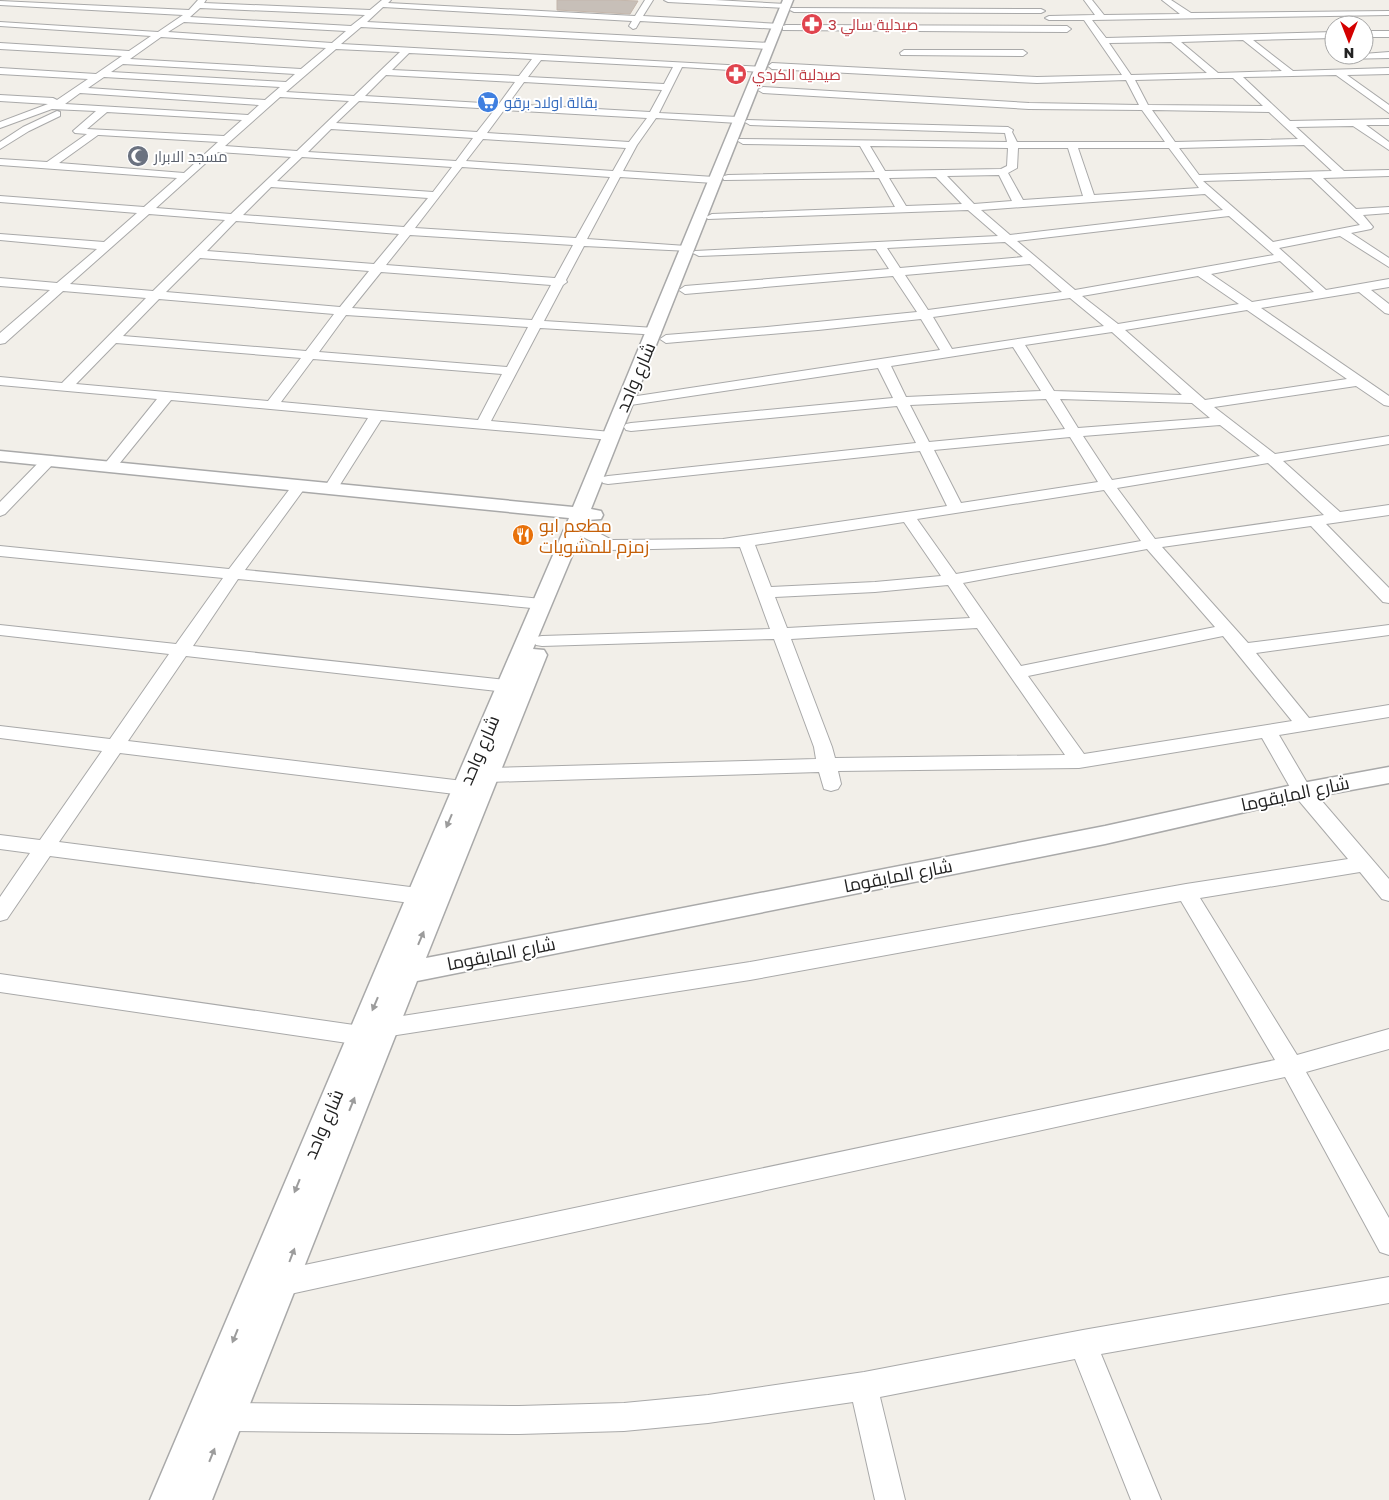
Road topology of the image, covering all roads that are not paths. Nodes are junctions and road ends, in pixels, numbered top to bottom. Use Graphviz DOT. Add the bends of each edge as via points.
graph roads {
  1 [pos="90,0"];
  2 [pos="244,0"];
  3 [pos="521,0"];
  4 [pos="649,0"];
  5 [pos="668,0"];
  6 [pos="1027,0"];
  7 [pos="1088,0"];
  8 [pos="1166,0"];
  9 [pos="200,2"];
  10 [pos="385,2"];
  11 [pos="0,3"];
  12 [pos="226,5"];
  13 [pos="1272,5"];
  14 [pos="1307,5"];
  15 [pos="78,7"];
  16 [pos="953,10"];
  17 [pos="191,12"];
  18 [pos="1041,12"];
  19 [pos="372,13"];
  20 [pos="1389,13"];
  21 [pos="1318,14"];
  22 [pos="1288,15"];
  23 [pos="1189,16"];
  24 [pos="1102,17"];
  25 [pos="1168,17"];
  26 [pos="637,18"];
  27 [pos="1049,18"];
  28 [pos="1087,18"];
  29 [pos="181,19"];
  30 [pos="502,22"];
  31 [pos="0,24"];
  32 [pos="46,27"];
  33 [pos="356,27"];
  34 [pos="964,29"];
  35 [pos="1061,29"];
  36 [pos="1085,29"];
  37 [pos="161,33"];
  38 [pos="1374,34"];
  39 [pos="1389,34"];
  40 [pos="1314,36"];
  41 [pos="1324,36"];
  42 [pos="778,37"];
  43 [pos="1246,38"];
  44 [pos="486,39"];
  45 [pos="1192,39"];
  46 [pos="1174,40"];
  47 [pos="900,41"];
  48 [pos="1103,41"];
  49 [pos="1324,44"];
  50 [pos="0,46"];
  51 [pos="336,46"];
  52 [pos="479,46"];
  53 [pos="12,47"];
  54 [pos="1020,48"];
  55 [pos="408,49"];
  56 [pos="617,49"];
  57 [pos="472,53"];
  58 [pos="0,54"];
  59 [pos="132,54"];
  60 [pos="1374,55"];
  61 [pos="1389,55"];
  62 [pos="539,56"];
  63 [pos="120,61"];
  64 [pos="679,64"];
  65 [pos="1354,65"];
  66 [pos="204,66"];
  67 [pos="0,71"];
  68 [pos="1389,71"];
  69 [pos="304,72"];
  70 [pos="384,72"];
  71 [pos="1364,72"];
  72 [pos="1339,73"];
  73 [pos="1292,74"];
  74 [pos="100,75"];
  75 [pos="912,75"];
  76 [pos="1235,75"];
  77 [pos="1216,76"];
  78 [pos="158,77"];
  79 [pos="1128,78"];
  80 [pos="186,79"];
  81 [pos="521,80"];
  82 [pos="1037,80"];
  83 [pos="228,81"];
  84 [pos="288,85"];
  85 [pos="666,87"];
  86 [pos="78,90"];
  87 [pos="1023,93"];
  88 [pos="135,94"];
  89 [pos="277,94"];
  90 [pos="174,96"];
  91 [pos="0,98"];
  92 [pos="205,98"];
  93 [pos="358,98"];
  94 [pos="61,102"];
  95 [pos="268,103"];
  96 [pos="52,106"];
  97 [pos="71,107"];
  98 [pos="500,107"];
  99 [pos="105,109"];
  100 [pos="1146,109"];
  101 [pos="1270,110"];
  102 [pos="1389,110"];
  103 [pos="153,111"];
  104 [pos="185,114"];
  105 [pos="653,116"];
  106 [pos="1007,117"];
  107 [pos="250,118"];
  108 [pos="1389,122"];
  109 [pos="1356,123"];
  110 [pos="1288,124"];
  111 [pos="0,125"];
  112 [pos="330,126"];
  113 [pos="744,128"];
  114 [pos="95,133"];
  115 [pos="156,136"];
  116 [pos="479,136"];
  117 [pos="227,139"];
  118 [pos="1307,142"];
  119 [pos="864,144"];
  120 [pos="632,145"];
  121 [pos="0,146"];
  122 [pos="1013,146"];
  123 [pos="1072,146"];
  124 [pos="1172,146"];
  125 [pos="1389,147"];
  126 [pos="217,149"];
  127 [pos="299,154"];
  128 [pos="5,163"];
  129 [pos="460,164"];
  130 [pos="49,166"];
  131 [pos="0,170"];
  132 [pos="1002,172"];
  133 [pos="938,173"];
  134 [pos="1389,173"];
  135 [pos="617,174"];
  136 [pos="881,174"];
  137 [pos="1341,174"];
  138 [pos="1314,175"];
  139 [pos="186,176"];
  140 [pos="1196,178"];
  141 [pos="720,183"];
  142 [pos="268,184"];
  143 [pos="1208,191"];
  144 [pos="436,195"];
  145 [pos="1089,198"];
  146 [pos="0,199"];
  147 [pos="1019,203"];
  148 [pos="971,207"];
  149 [pos="902,209"];
  150 [pos="146,210"];
  151 [pos="1389,210"];
  152 [pos="1232,212"];
  153 [pos="1354,212"];
  154 [pos="234,217"];
  155 [pos="712,217"];
  156 [pos="407,230"];
  157 [pos="1343,233"];
  158 [pos="0,237"];
  159 [pos="1009,239"];
  160 [pos="580,243"];
  161 [pos="878,245"];
  162 [pos="106,246"];
  163 [pos="1272,246"];
  164 [pos="693,251"];
  165 [pos="198,254"];
  166 [pos="1284,257"];
  167 [pos="1033,260"];
  168 [pos="1389,264"];
  169 [pos="378,268"];
  170 [pos="897,271"];
  171 [pos="1199,271"];
  172 [pos="0,282"];
  173 [pos="560,282"];
  174 [pos="1389,283"];
  175 [pos="1360,287"];
  176 [pos="60,288"];
  177 [pos="685,290"];
  178 [pos="1323,293"];
  179 [pos="1072,294"];
  180 [pos="157,296"];
  181 [pos="1248,305"];
  182 [pos="1389,310"];
  183 [pos="343,311"];
  184 [pos="924,313"];
  185 [pos="536,324"];
  186 [pos="1115,328"];
  187 [pos="5,330"];
  188 [pos="660,336"];
  189 [pos="0,340"];
  190 [pos="112,340"];
  191 [pos="1018,343"];
  192 [pos="948,353"];
  193 [pos="310,354"];
  194 [pos="884,364"];
  195 [pos="510,371"];
  196 [pos="0,381"];
  197 [pos="1360,381"];
  198 [pos="754,383"];
  199 [pos="66,386"];
  200 [pos="168,395"];
  201 [pos="1052,395"];
  202 [pos="633,401"];
  203 [pos="902,401"];
  204 [pos="1198,402"];
  205 [pos="1389,402"];
  206 [pos="273,404"];
  207 [pos="378,414"];
  208 [pos="762,414"];
  209 [pos="1222,421"];
  210 [pos="483,423"];
  211 [pos="621,431"];
  212 [pos="1075,431"];
  213 [pos="1389,440"];
  214 [pos="926,445"];
  215 [pos="0,456"];
  216 [pos="1271,458"];
  217 [pos="49,460"];
  218 [pos="110,466"];
  219 [pos="608,480"];
  220 [pos="300,484"];
  221 [pos="1107,484"];
  222 [pos="331,488"];
  223 [pos="956,508"];
  224 [pos="1389,510"];
  225 [pos="0,511"];
  226 [pos="908,517"];
  227 [pos="1337,518"];
  228 [pos="1315,521"];
  229 [pos="584,523"];
  230 [pos="746,542"];
  231 [pos="1152,544"];
  232 [pos="0,551"];
  233 [pos="234,572"];
  234 [pos="952,580"];
  235 [pos="766,592"];
  236 [pos="1388,596"];
  237 [pos="542,604"];
  238 [pos="982,623"];
  239 [pos="0,630"];
  240 [pos="1226,630"];
  241 [pos="1389,630"];
  242 [pos="780,634"];
  243 [pos="542,641"];
  244 [pos="181,650"];
  245 [pos="1244,650"];
  246 [pos="1018,672"];
  247 [pos="506,686"];
  248 [pos="1389,711"];
  249 [pos="1305,725"];
  250 [pos="1267,731"];
  251 [pos="0,732"];
  252 [pos="116,745"];
  253 [pos="1080,760"];
  254 [pos="830,774"];
  255 [pos="488,775"];
  256 [pos="1389,775"];
  257 [pos="463,788"];
  258 [pos="1302,791"];
  259 [pos="0,842"];
  260 [pos="45,848"];
  261 [pos="1364,864"];
  262 [pos="1186,892"];
  263 [pos="1389,893"];
  264 [pos="418,896"];
  265 [pos="0,913"];
  266 [pos="397,974"];
  267 [pos="0,983"];
  268 [pos="383,1028"];
  269 [pos="362,1036"];
  270 [pos="1389,1039"];
  271 [pos="1291,1066"];
  272 [pos="1388,1241"];
  273 [pos="281,1283"];
  274 [pos="1389,1290"];
  275 [pos="1083,1344"];
  276 [pos="864,1386"];
  277 [pos="228,1417"];
  278 [pos="168,1500"];
  279 [pos="194,1500"];
  280 [pos="890,1500"];
  281 [pos="1146,1500"];
  1 -- 15 [label="street"];
  2 -- 12 [label="street"];
  3 -- 30 [label="street"];
  4 -- 26 [label="street"];
  5 -- 42 [label="street"];
  6 -- 18 [label="street"];
  7 -- 24 [label="street"];
  8 -- 23 [label="street"];
  9 -- 12 [label="street"];
  9 -- 17 [label="street"];
  10 -- 19 [label="street"];
  10 -- 30 [label="street"];
  11 -- 15 [label="street"];
  12 -- 19 [label="street"];
  13 -- 22 [label="street"];
  14 -- 21 [label="street"];
  15 -- 17 [label="street"];
  15 -- 32 [label="street"];
  16 -- 18 [label="street"];
  16 -- 34 [label="street"];
  16 -- 42 [label="street"];
  17 -- 29 [label="street"];
  18 -- 27 [label="street"];
  19 -- 33 [label="street"];
  20 -- 21 [label="street"];
  21 -- 22 [label="street"];
  22 -- 23 [label="street"];
  22 -- 40 [label="street"];
  23 -- 25 [label="street"];
  24 -- 25 [label="street"];
  24 -- 28 [label="street"];
  25 -- 45 [label="street"];
  26 -- 30 [label="street"];
  26 -- 42 [label="street"];
  26 -- 56 [label="street"];
  27 -- 28 [label="street"];
  27 -- 35 [label="street"];
  28 -- 36 [label="street"];
  29 -- 33 [label="street"];
  29 -- 37 [label="street"];
  30 -- 33 [label="street"];
  30 -- 44 [label="street"];
  30 -- 56 [label="street"];
  31 -- 32 [label="street"];
  32 -- 37 [label="street"];
  32 -- 53 [label="street"];
  33 -- 51 [label="street"];
  34 -- 47 [label="street"];
  34 -- 54 [label="street"];
  35 -- 36 [label="street"];
  35 -- 54 [label="street"];
  36 -- 48 [label="street"];
  37 -- 51 [label="street"];
  37 -- 59 [label="street"];
  38 -- 39 [label="street"];
  40 -- 41 [label="street"];
  40 -- 43 [label="street"];
  40 -- 49 [label="street"];
  42 -- 47 [label="street"];
  42 -- 56 [label="street"];
  42 -- 64 [label="street"];
  42 -- 75 [label="street"];
  42 -- 106 [label="street"];
  42 -- 113 [label="street, شارع واحد"];
  43 -- 45 [label="street"];
  43 -- 73 [label="street"];
  45 -- 46 [label="street"];
  46 -- 48 [label="street"];
  46 -- 77 [label="street"];
  47 -- 54 [label="street"];
  47 -- 75 [label="street"];
  48 -- 79 [label="street"];
  50 -- 53 [label="street"];
  51 -- 55 [label="street"];
  51 -- 69 [label="street"];
  52 -- 57 [label="street"];
  53 -- 58 [label="street"];
  53 -- 59 [label="street"];
  54 -- 82 [label="street"];
  55 -- 57 [label="street"];
  55 -- 70 [label="street"];
  56 -- 62 [label="street"];
  56 -- 64 [label="street"];
  57 -- 62 [label="street"];
  59 -- 63 [label="street"];
  60 -- 61 [label="street"];
  62 -- 81 [label="street"];
  63 -- 66 [label="street"];
  63 -- 74 [label="street"];
  64 -- 85 [label="street"];
  65 -- 71 [label="street"];
  66 -- 69 [label="street"];
  66 -- 80 [label="street"];
  67 -- 74 [label="street"];
  68 -- 71 [label="street"];
  69 -- 84 [label="street"];
  70 -- 81 [label="street"];
  70 -- 93 [label="street"];
  71 -- 72 [label="street"];
  72 -- 73 [label="street"];
  72 -- 102 [label="street"];
  73 -- 76 [label="street"];
  74 -- 78 [label="street"];
  74 -- 86 [label="street"];
  75 -- 87 [label="street"];
  76 -- 77 [label="street"];
  76 -- 101 [label="street"];
  77 -- 79 [label="street"];
  78 -- 80 [label="street"];
  78 -- 88 [label="street"];
  79 -- 82 [label="street"];
  79 -- 100 [label="street"];
  80 -- 83 [label="street"];
  81 -- 85 [label="street"];
  81 -- 98 [label="street"];
  82 -- 87 [label="street"];
  83 -- 84 [label="street"];
  83 -- 92 [label="street"];
  84 -- 89 [label="street"];
  85 -- 105 [label="street"];
  86 -- 88 [label="street"];
  86 -- 94 [label="street"];
  87 -- 100 [label="street"];
  87 -- 106 [label="street"];
  88 -- 90 [label="street"];
  89 -- 93 [label="street"];
  89 -- 95 [label="street"];
  90 -- 92 [label="street"];
  90 -- 103 [label="street"];
  91 -- 94 [label="street"];
  92 -- 95 [label="street"];
  92 -- 104 [label="street"];
  93 -- 98 [label="street"];
  93 -- 112 [label="street"];
  94 -- 96 [label="street"];
  95 -- 107 [label="street"];
  96 -- 97 [label="street"];
  96 -- 111 [label="street"];
  97 -- 99 [label="street"];
  97 -- 121 [label="street"];
  98 -- 105 [label="street"];
  98 -- 116 [label="street"];
  99 -- 103 [label="street"];
  99 -- 114 [label="street" via="78,131"];
  100 -- 101 [label="street"];
  100 -- 124 [label="street"];
  101 -- 110 [label="street"];
  103 -- 104 [label="street"];
  104 -- 107 [label="street"];
  104 -- 115 [label="street"];
  105 -- 113 [label="street"];
  105 -- 120 [label="street"];
  106 -- 113 [label="street"];
  106 -- 122 [label="street"];
  107 -- 117 [label="street"];
  108 -- 109 [label="street"];
  109 -- 110 [label="street"];
  109 -- 125 [label="street"];
  110 -- 118 [label="street"];
  112 -- 116 [label="street"];
  112 -- 127 [label="street"];
  113 -- 119 [label="street"];
  113 -- 141 [label="street, شارع واحد"];
  114 -- 115 [label="street"];
  114 -- 130 [label="street"];
  115 -- 117 [label="street"];
  116 -- 120 [label="street"];
  116 -- 129 [label="street"];
  117 -- 126 [label="street"];
  118 -- 124 [label="street"];
  118 -- 137 [label="street"];
  119 -- 122 [label="street"];
  119 -- 136 [label="street"];
  120 -- 135 [label="street"];
  122 -- 123 [label="street"];
  122 -- 132 [label="street" via="1012,168"];
  123 -- 124 [label="street"];
  123 -- 145 [label="street"];
  124 -- 140 [label="street"];
  126 -- 127 [label="street"];
  126 -- 139 [label="street"];
  127 -- 129 [label="street"];
  127 -- 142 [label="street"];
  128 -- 130 [label="street"];
  128 -- 131 [label="street"];
  129 -- 135 [label="street"];
  129 -- 144 [label="street"];
  130 -- 139 [label="street"];
  132 -- 133 [label="street"];
  132 -- 147 [label="street"];
  133 -- 136 [label="street"];
  133 -- 148 [label="street"];
  134 -- 137 [label="street"];
  135 -- 141 [label="street"];
  135 -- 160 [label="street"];
  136 -- 141 [label="street"];
  136 -- 149 [label="street"];
  137 -- 138 [label="street"];
  138 -- 140 [label="street"];
  138 -- 153 [label="street"];
  139 -- 150 [label="street"];
  140 -- 143 [label="street"];
  141 -- 155 [label="street, شارع واحد"];
  141 -- 164 [label="street, شارع واحد"];
  142 -- 144 [label="street"];
  142 -- 154 [label="street"];
  143 -- 145 [label="street"];
  143 -- 152 [label="street"];
  144 -- 156 [label="street"];
  145 -- 147 [label="street"];
  146 -- 150 [label="street"];
  147 -- 148 [label="street"];
  148 -- 149 [label="street"];
  148 -- 159 [label="street"];
  149 -- 155 [label="street"];
  150 -- 154 [label="street"];
  150 -- 162 [label="street"];
  151 -- 153 [label="street"];
  152 -- 159 [label="street"];
  152 -- 163 [label="street"];
  153 -- 157 [label="street" via="1367,228"];
  154 -- 156 [label="street"];
  154 -- 165 [label="street"];
  155 -- 164 [label="street, شارع واحد"];
  156 -- 160 [label="street"];
  156 -- 169 [label="street"];
  157 -- 163 [label="street"];
  157 -- 168 [label="street"];
  158 -- 162 [label="street"];
  159 -- 161 [label="street"];
  159 -- 167 [label="street"];
  160 -- 164 [label="street"];
  160 -- 173 [label="street"];
  161 -- 164 [label="street"];
  161 -- 170 [label="street"];
  162 -- 176 [label="street"];
  163 -- 166 [label="street"];
  164 -- 177 [label="street, شارع واحد"];
  164 -- 188 [label="street, شارع واحد"];
  165 -- 169 [label="street"];
  165 -- 180 [label="street"];
  166 -- 171 [label="street"];
  166 -- 178 [label="street"];
  167 -- 170 [label="street"];
  167 -- 179 [label="street"];
  169 -- 173 [label="street"];
  169 -- 183 [label="street"];
  170 -- 177 [label="street"];
  170 -- 184 [label="street"];
  171 -- 179 [label="street"];
  171 -- 181 [label="street"];
  172 -- 176 [label="street"];
  173 -- 185 [label="street"];
  174 -- 175 [label="street"];
  175 -- 178 [label="street"];
  175 -- 182 [label="street"];
  176 -- 180 [label="street"];
  176 -- 187 [label="street"];
  177 -- 188 [label="street, شارع واحد"];
  178 -- 181 [label="street"];
  179 -- 184 [label="street"];
  179 -- 186 [label="street"];
  180 -- 183 [label="street"];
  180 -- 190 [label="street"];
  181 -- 186 [label="street"];
  181 -- 197 [label="street"];
  183 -- 185 [label="street"];
  183 -- 193 [label="street"];
  184 -- 188 [label="street" via="724,335"];
  184 -- 192 [label="street"];
  185 -- 188 [label="street"];
  185 -- 195 [label="street"];
  186 -- 191 [label="street"];
  186 -- 204 [label="street"];
  187 -- 189 [label="street"];
  188 -- 202 [label="street, شارع واحد"];
  190 -- 193 [label="street"];
  190 -- 199 [label="street"];
  191 -- 192 [label="street"];
  191 -- 201 [label="street"];
  192 -- 194 [label="street"];
  193 -- 195 [label="street"];
  193 -- 206 [label="street"];
  194 -- 198 [label="street"];
  194 -- 203 [label="street"];
  195 -- 210 [label="street"];
  196 -- 199 [label="street"];
  197 -- 204 [label="street"];
  197 -- 205 [label="street"];
  198 -- 202 [label="street"];
  198 -- 208 [label="street"];
  199 -- 200 [label="street"];
  200 -- 206 [label="street"];
  200 -- 218 [label="street"];
  201 -- 203 [label="street"];
  201 -- 204 [label="street"];
  201 -- 212 [label="street"];
  202 -- 211 [label="street, شارع واحد"];
  203 -- 208 [label="street"];
  203 -- 214 [label="street"];
  204 -- 209 [label="street"];
  206 -- 207 [label="street"];
  207 -- 210 [label="street"];
  207 -- 222 [label="street"];
  208 -- 211 [label="street"];
  209 -- 212 [label="street"];
  209 -- 216 [label="street"];
  210 -- 211 [label="street"];
  211 -- 219 [label="street, شارع واحد"];
  211 -- 229 [label="street, شارع واحد"];
  212 -- 214 [label="street"];
  212 -- 221 [label="street"];
  213 -- 216 [label="street"];
  214 -- 219 [label="street"];
  214 -- 223 [label="street"];
  215 -- 217 [label="street"];
  216 -- 221 [label="street"];
  216 -- 227 [label="street"];
  217 -- 218 [label="street"];
  217 -- 225 [label="street"];
  218 -- 220 [label="street"];
  219 -- 229 [label="street, شارع واحد"];
  220 -- 222 [label="street"];
  220 -- 233 [label="street"];
  221 -- 223 [label="street"];
  221 -- 231 [label="street"];
  222 -- 229 [label="street"];
  223 -- 226 [label="street"];
  224 -- 227 [label="street"];
  226 -- 230 [label="street"];
  226 -- 234 [label="street"];
  227 -- 228 [label="street"];
  228 -- 231 [label="street"];
  228 -- 236 [label="street"];
  229 -- 230 [label="street" via="609,545"];
  229 -- 237 [label="street, شارع واحد"];
  229 -- 243 [label="street, شارع واحد"];
  230 -- 235 [label="street"];
  231 -- 234 [label="street"];
  231 -- 240 [label="street"];
  232 -- 233 [label="street"];
  233 -- 237 [label="street"];
  233 -- 244 [label="street"];
  234 -- 235 [label="street"];
  234 -- 238 [label="street"];
  235 -- 242 [label="street"];
  237 -- 247 [label="street, شارع واحد"];
  238 -- 242 [label="street"];
  238 -- 246 [label="street"];
  239 -- 244 [label="street"];
  240 -- 245 [label="street"];
  240 -- 246 [label="street"];
  241 -- 245 [label="street"];
  242 -- 243 [label="street"];
  242 -- 254 [label="street"];
  243 -- 255 [label="street, شارع واحد"];
  244 -- 247 [label="street"];
  244 -- 252 [label="street"];
  245 -- 249 [label="street"];
  246 -- 253 [label="street"];
  247 -- 257 [label="street, شارع واحد"];
  248 -- 249 [label="street"];
  249 -- 250 [label="street"];
  250 -- 253 [label="street"];
  250 -- 258 [label="street"];
  251 -- 252 [label="street"];
  252 -- 257 [label="street"];
  252 -- 260 [label="street"];
  253 -- 254 [label="street"];
  254 -- 255 [label="street"];
  266 -- 255 [label="street, شارع واحد, one-way"];
  256 -- 258 [label="street, شارع المايقوما"];
  257 -- 264 [label="street, شارع واحد, one-way"];
  258 -- 261 [label="street"];
  258 -- 266 [label="street, شارع المايقوما" via="1105,835"];
  259 -- 260 [label="street"];
  260 -- 264 [label="street"];
  260 -- 265 [label="street"];
  261 -- 262 [label="street"];
  261 -- 263 [label="street"];
  262 -- 268 [label="street" via="750,971"];
  262 -- 271 [label="street"];
  264 -- 266 [label="street, شارع واحد"];
  266 -- 268 [label="street, شارع واحد"];
  266 -- 269 [label="street, شارع واحد, one-way"];
  267 -- 269 [label="street"];
  268 -- 269 [label="street"];
  273 -- 268 [label="street, شارع واحد, one-way"];
  269 -- 278 [label="street, شارع واحد, one-way" via="309,1156"];
  270 -- 271 [label="street"];
  271 -- 272 [label="street"];
  271 -- 273 [label="street"];
  273 -- 277 [label="street, شارع واحد"];
  274 -- 275 [label="street"];
  275 -- 276 [label="street"];
  275 -- 281 [label="street"];
  276 -- 277 [label="street" via="708,1409 624,1417 519,1420"];
  276 -- 280 [label="street"];
  279 -- 277 [label="street, شارع واحد, one-way"];
}
